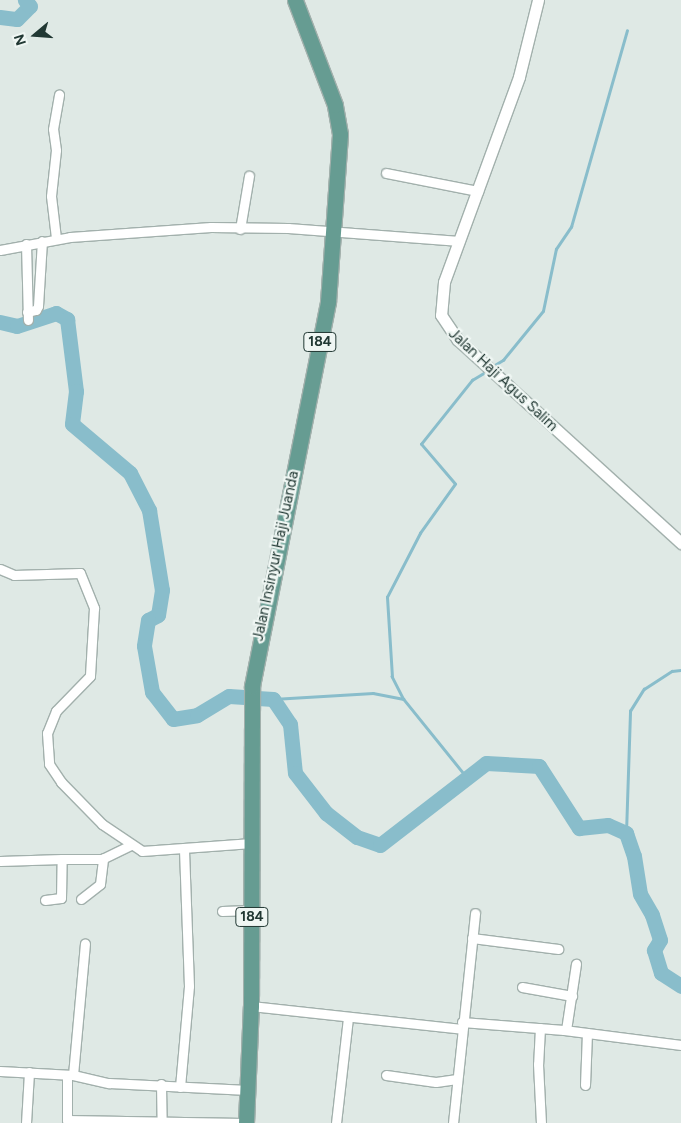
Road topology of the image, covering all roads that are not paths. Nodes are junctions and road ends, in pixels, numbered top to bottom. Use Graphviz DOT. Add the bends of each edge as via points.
graph roads {
  1 [pos="295,0"];
  2 [pos="538,0"];
  3 [pos="59,95"];
  4 [pos="386,173"];
  5 [pos="249,176"];
  6 [pos="478,191"];
  7 [pos="240,230"];
  8 [pos="335,232"];
  9 [pos="56,238"];
  10 [pos="42,241"];
  11 [pos="460,241"];
  12 [pos="26,244"];
  13 [pos="0,250"];
  14 [pos="681,543"];
  15 [pos="2,573"];
  16 [pos="252,843"];
  17 [pos="131,845"];
  18 [pos="184,848"];
  19 [pos="103,858"];
  20 [pos="62,859"];
  21 [pos="0,862"];
  22 [pos="81,899"];
  23 [pos="45,900"];
  24 [pos="252,910"];
  25 [pos="222,911"];
  26 [pos="475,913"];
  27 [pos="472,938"];
  28 [pos="86,944"];
  29 [pos="558,949"];
  30 [pos="576,964"];
  31 [pos="522,987"];
  32 [pos="572,996"];
  33 [pos="251,1006"];
  34 [pos="348,1018"];
  35 [pos="462,1026"];
  36 [pos="540,1028"];
  37 [pos="566,1030"];
  38 [pos="587,1033"];
  39 [pos="681,1045"];
  40 [pos="0,1071"];
  41 [pos="29,1072"];
  42 [pos="70,1075"];
  43 [pos="386,1075"];
  44 [pos="457,1079"];
  45 [pos="161,1084"];
  46 [pos="585,1085"];
  47 [pos="180,1087"];
  48 [pos="248,1090"];
  49 [pos="162,1122"];
  50 [pos="26,1123"];
  51 [pos="245,1123"];
  52 [pos="336,1123"];
  53 [pos="453,1123"];
  54 [pos="542,1123"];
  1 -- 8 [label="main road, Jalan Insinyur Haji Juanda / 184" via="338,118"];
  2 -- 6 [label="street, Jalan Haji Agus Salim" via="519,77"];
  3 -- 9 [label="street" via="53,128 56,150 51,196"];
  4 -- 6 [label="street"];
  5 -- 7 [label="street"];
  6 -- 11 [label="street, Jalan Haji Agus Salim"];
  7 -- 8 [label="street" via="288,228"];
  7 -- 9 [label="street" via="191,228"];
  8 -- 11 [label="street"];
  8 -- 16 [label="main road, Jalan Insinyur Haji Juanda / 184" via="328,302 252,686"];
  9 -- 10 [label="street"];
  10 -- 12 [label="street"];
  10 -- 12 [label="street" via="38,306 28,316"];
  11 -- 14 [label="street, Jalan Haji Agus Salim" via="444,282 441,315 448,329"];
  12 -- 13 [label="street"];
  15 -- 17 [label="street" via="74,572 84,578 95,616 92,669 86,682 53,716 47,733 47,754 54,774 61,782 102,824"];
  16 -- 18 [label="street"];
  16 -- 24 [label="main road, Jalan Insinyur Haji Juanda / 184"];
  17 -- 18 [label="street" via="149,852"];
  17 -- 19 [label="street"];
  18 -- 47 [label="street" via="189,986"];
  19 -- 20 [label="street"];
  19 -- 22 [label="street" via="100,884"];
  20 -- 21 [label="street"];
  20 -- 23 [label="street" via="61,898"];
  24 -- 25 [label="street"];
  24 -- 33 [label="main road, Jalan Insinyur Haji Juanda / 184"];
  26 -- 27 [label="street"];
  27 -- 29 [label="street"];
  27 -- 35 [label="street"];
  28 -- 42 [label="street"];
  30 -- 32 [label="street"];
  31 -- 32 [label="street"];
  32 -- 37 [label="street"];
  33 -- 34 [label="street"];
  33 -- 48 [label="main road, Jalan Insinyur Haji Juanda / 184"];
  34 -- 35 [label="street"];
  34 -- 52 [label="street"];
  35 -- 36 [label="street"];
  35 -- 44 [label="street"];
  36 -- 37 [label="street"];
  36 -- 54 [label="street" via="538,1064"];
  37 -- 38 [label="street"];
  38 -- 39 [label="street"];
  38 -- 46 [label="street"];
  40 -- 41 [label="street"];
  41 -- 42 [label="street"];
  41 -- 50 [label="street"];
  42 -- 45 [label="street" via="109,1083"];
  42 -- 49 [label="street" via="66,1120"];
  43 -- 44 [label="street" via="436,1082"];
  44 -- 53 [label="street"];
  45 -- 47 [label="street"];
  45 -- 49 [label="street"];
  47 -- 48 [label="street"];
  48 -- 51 [label="main road, Jalan Insinyur Haji Juanda / 184"];
  49 -- 51 [label="street"];
}
